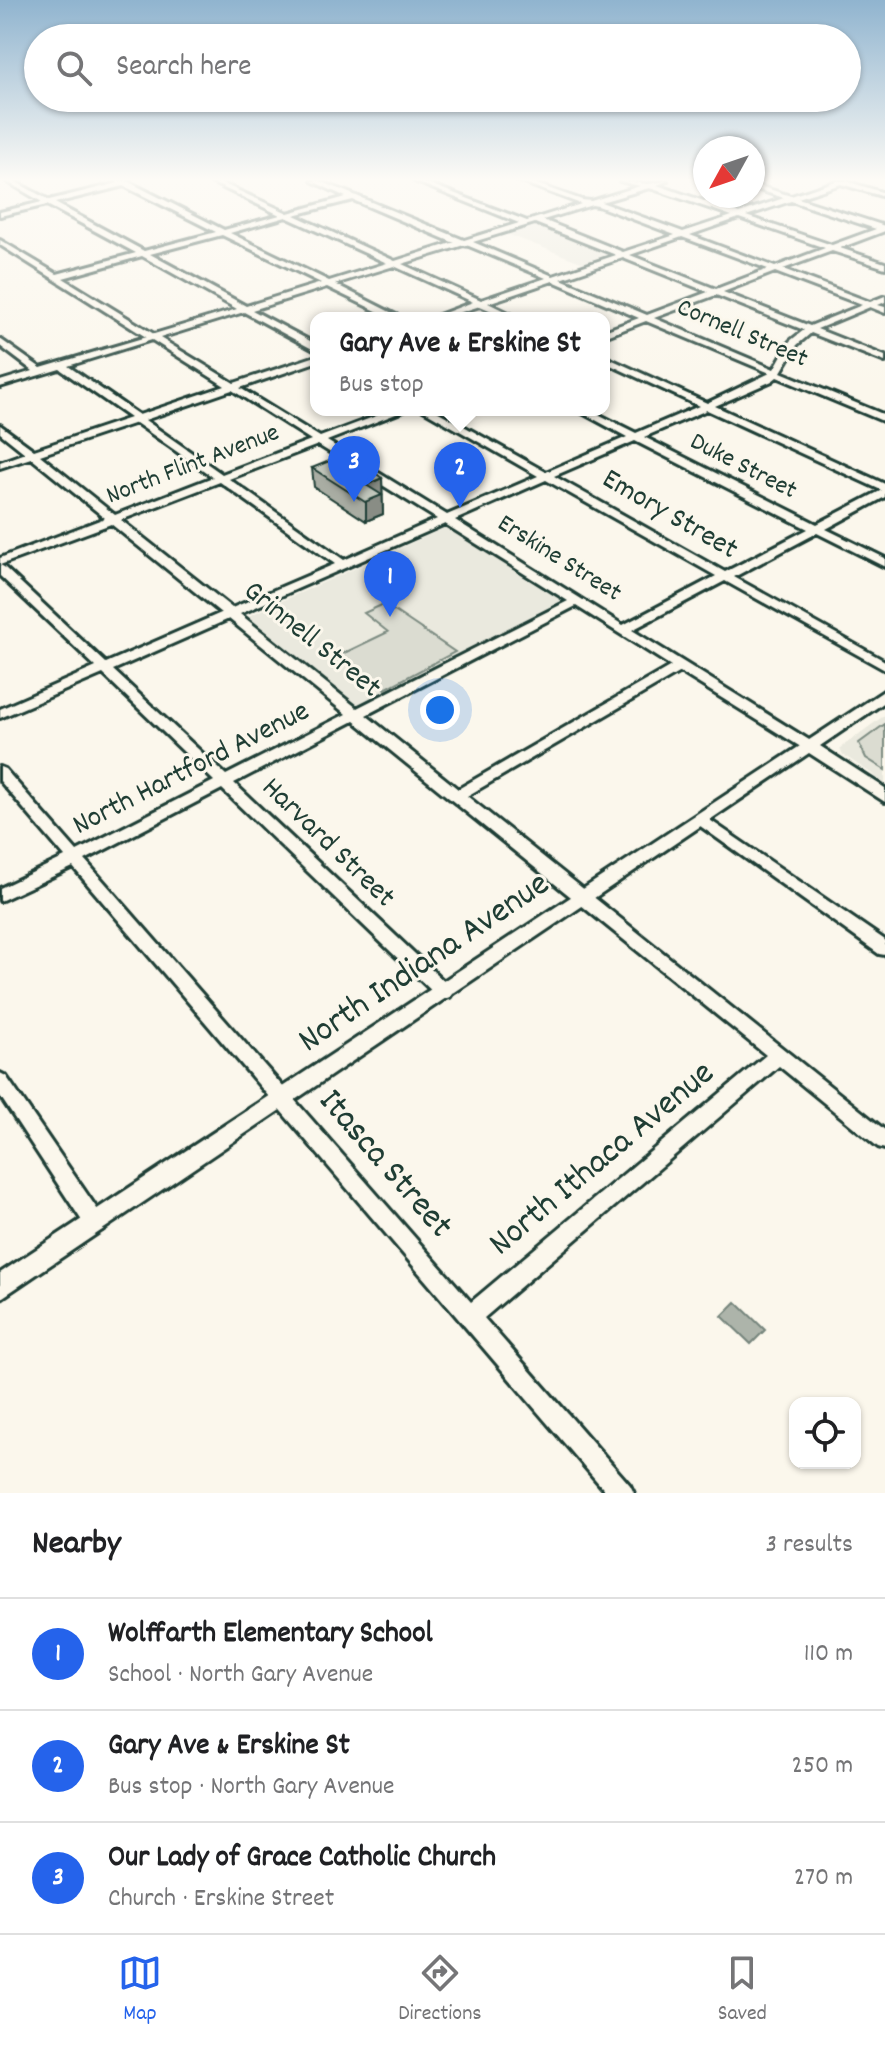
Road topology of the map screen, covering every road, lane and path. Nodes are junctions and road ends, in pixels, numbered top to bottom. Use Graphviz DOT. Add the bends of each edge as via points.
graph roads {
  1 [pos="14,251"];
  2 [pos="136,251"];
  3 [pos="154,251"];
  4 [pos="260,251"];
  5 [pos="366,251"];
  6 [pos="437,251"];
  7 [pos="485,251"];
  8 [pos="611,251"];
  9 [pos="636,251"];
  10 [pos="725,251"];
  11 [pos="825,251"];
  12 [pos="840,251"];
  13 [pos="142,254"];
  14 [pos="623,255"];
  15 [pos="395,264"];
  16 [pos="885,266"];
  17 [pos="776,269"];
  18 [pos="56,277"];
  19 [pos="553,278"];
  20 [pos="327,284"];
  21 [pos="716,291"];
  22 [pos="885,299"];
  23 [pos="481,302"];
  24 [pos="872,304"];
  25 [pos="244,310"];
  26 [pos="885,310"];
  27 [pos="385,312"];
  28 [pos="452,312"];
  29 [pos="502,312"];
  30 [pos="647,318"];
  31 [pos="812,330"];
  32 [pos="610,332"];
  33 [pos="153,337"];
  34 [pos="0,342"];
  35 [pos="310,345"];
  36 [pos="885,359"];
  37 [pos="310,361"];
  38 [pos="610,362"];
  39 [pos="61,365"];
  40 [pos="40,372"];
  41 [pos="776,373"];
  42 [pos="0,384"];
  43 [pos="234,386"];
  44 [pos="707,406"];
  45 [pos="386,416"];
  46 [pos="439,416"];
  47 [pos="594,416"];
  48 [pos="138,419"];
  49 [pos="885,419"];
  50 [pos="0,428"];
  51 [pos="636,437"];
  52 [pos="321,441"];
  53 [pos="33,454"];
  54 [pos="0,465"];
  55 [pos="547,476"];
  56 [pos="220,479"];
  57 [pos="885,490"];
  58 [pos="113,519"];
  59 [pos="447,520"];
  60 [pos="817,529"];
  61 [pos="0,562"];
  62 [pos="885,563"];
  63 [pos="344,565"];
  64 [pos="0,569"];
  65 [pos="726,577"];
  66 [pos="577,601"];
  67 [pos="231,613"];
  68 [pos="623,630"];
  69 [pos="681,666"];
  70 [pos="885,666"];
  71 [pos="104,667"];
  72 [pos="885,695"];
  73 [pos="0,714"];
  74 [pos="357,714"];
  75 [pos="809,746"];
  76 [pos="0,772"];
  77 [pos="224,781"];
  78 [pos="458,795"];
  79 [pos="885,796"];
  80 [pos="701,819"];
  81 [pos="75,859"];
  82 [pos="0,895"];
  83 [pos="585,898"];
  84 [pos="885,949"];
  85 [pos="444,992"];
  86 [pos="779,1055"];
  87 [pos="0,1081"];
  88 [pos="282,1099"];
  89 [pos="885,1141"];
  90 [pos="95,1223"];
  91 [pos="0,1287"];
  92 [pos="470,1316"];
  93 [pos="622,1493"];
  1 -- 18 [label="street, Erskine Street"];
  2 -- 13 [label="street"];
  3 -- 13 [label="street"];
  4 -- 20 [label="street"];
  5 -- 15 [label="street"];
  6 -- 15 [label="street"];
  7 -- 19 [label="street, Cornell Street"];
  8 -- 14 [label="street"];
  9 -- 14 [label="street"];
  10 -- 17 [label="street"];
  11 -- 17 [label="street"];
  12 -- 16 [label="street"];
  13 -- 18 [label="street"];
  13 -- 25 [label="street"];
  14 -- 19 [label="street"];
  14 -- 21 [label="street"];
  15 -- 20 [label="street"];
  15 -- 23 [label="street"];
  17 -- 21 [label="street"];
  17 -- 24 [label="street"];
  18 -- 33 [label="street, Erskine Street"];
  19 -- 23 [label="street"];
  19 -- 30 [label="street, Cornell Street"];
  20 -- 25 [label="street"];
  20 -- 27 [label="street"];
  21 -- 30 [label="street"];
  21 -- 31 [label="street"];
  22 -- 24 [label="street"];
  23 -- 28 [label="street"];
  23 -- 29 [label="street"];
  24 -- 26 [label="street"];
  24 -- 31 [label="street"];
  25 -- 33 [label="street"];
  25 -- 35 [label="street"];
  30 -- 32 [label="street"];
  30 -- 41 [label="street, Cornell Street"];
  31 -- 36 [label="street"];
  31 -- 41 [label="street" via="793,343"];
  33 -- 39 [label="street"];
  33 -- 43 [label="street, Erskine Street"];
  34 -- 40 [label="street"];
  37 -- 43 [label="street"];
  38 -- 44 [label="street"];
  39 -- 40 [label="street"];
  39 -- 48 [label="street"];
  40 -- 42 [label="street"];
  41 -- 44 [label="street"];
  41 -- 49 [label="street, Cornell Street"];
  43 -- 48 [label="street"];
  43 -- 52 [label="street, Erskine Street"];
  44 -- 51 [label="street"];
  44 -- 57 [label="street"];
  45 -- 52 [label="street, North Flint Avenue"];
  46 -- 55 [label="street, Emory Street"];
  47 -- 51 [label="street, Duke Street"];
  48 -- 53 [label="street"];
  48 -- 56 [label="street"];
  50 -- 53 [label="street, Grinnell Street"];
  51 -- 55 [label="street"];
  51 -- 60 [label="street, Duke Street"];
  52 -- 56 [label="street, North Flint Avenue"];
  52 -- 59 [label="street, Erskine Street"];
  53 -- 54 [label="street"];
  53 -- 58 [label="street, Grinnell Street"];
  55 -- 59 [label="street"];
  55 -- 65 [label="street, Emory Street"];
  56 -- 58 [label="street, North Flint Avenue"];
  56 -- 63 [label="street"];
  57 -- 60 [label="street"];
  58 -- 61 [label="street, North Flint Avenue"];
  58 -- 67 [label="street, Grinnell Street"];
  59 -- 63 [label="street"];
  59 -- 66 [label="street, Erskine Street"];
  60 -- 62 [label="street, Duke Street"];
  60 -- 65 [label="street"];
  63 -- 67 [label="street"];
  64 -- 71 [label="street, Harvard Street"];
  65 -- 68 [label="street"];
  65 -- 70 [label="street, Emory Street"];
  66 -- 68 [label="street, Erskine Street"];
  66 -- 74 [label="street, North Hartford Avenue"];
  67 -- 71 [label="street"];
  67 -- 74 [label="street, Grinnell Street"];
  68 -- 69 [label="street, Erskine Street"];
  69 -- 75 [label="street, Erskine Street"];
  69 -- 78 [label="street"];
  71 -- 73 [label="street"];
  71 -- 77 [label="street, Harvard Street"];
  72 -- 75 [label="main road, North Indiana Avenue"];
  74 -- 77 [label="street, North Hartford Avenue"];
  74 -- 78 [label="street, Grinnell Street"];
  75 -- 79 [label="main road, Erskine Street"];
  75 -- 80 [label="main road, North Indiana Avenue"];
  76 -- 81 [label="street, Itasca Street"];
  77 -- 81 [label="street, North Hartford Avenue"];
  77 -- 85 [label="street, Harvard Street"];
  78 -- 83 [label="street, Grinnell Street"];
  80 -- 83 [label="main road, North Indiana Avenue"];
  80 -- 84 [label="street"];
  81 -- 82 [label="street, North Hartford Avenue"];
  81 -- 88 [label="street, Itasca Street"];
  83 -- 85 [label="main road, North Indiana Avenue"];
  83 -- 86 [label="street, Grinnell Street"];
  85 -- 88 [label="main road, North Indiana Avenue"];
  86 -- 89 [label="street, Grinnell Street"];
  86 -- 92 [label="street, North Ithaca Avenue"];
  87 -- 90 [label="street"];
  88 -- 90 [label="main road, North Indiana Avenue"];
  88 -- 92 [label="street, Itasca Street"];
  90 -- 91 [label="main road, North Indiana Avenue"];
  92 -- 93 [label="street, Itasca Street"];
}
